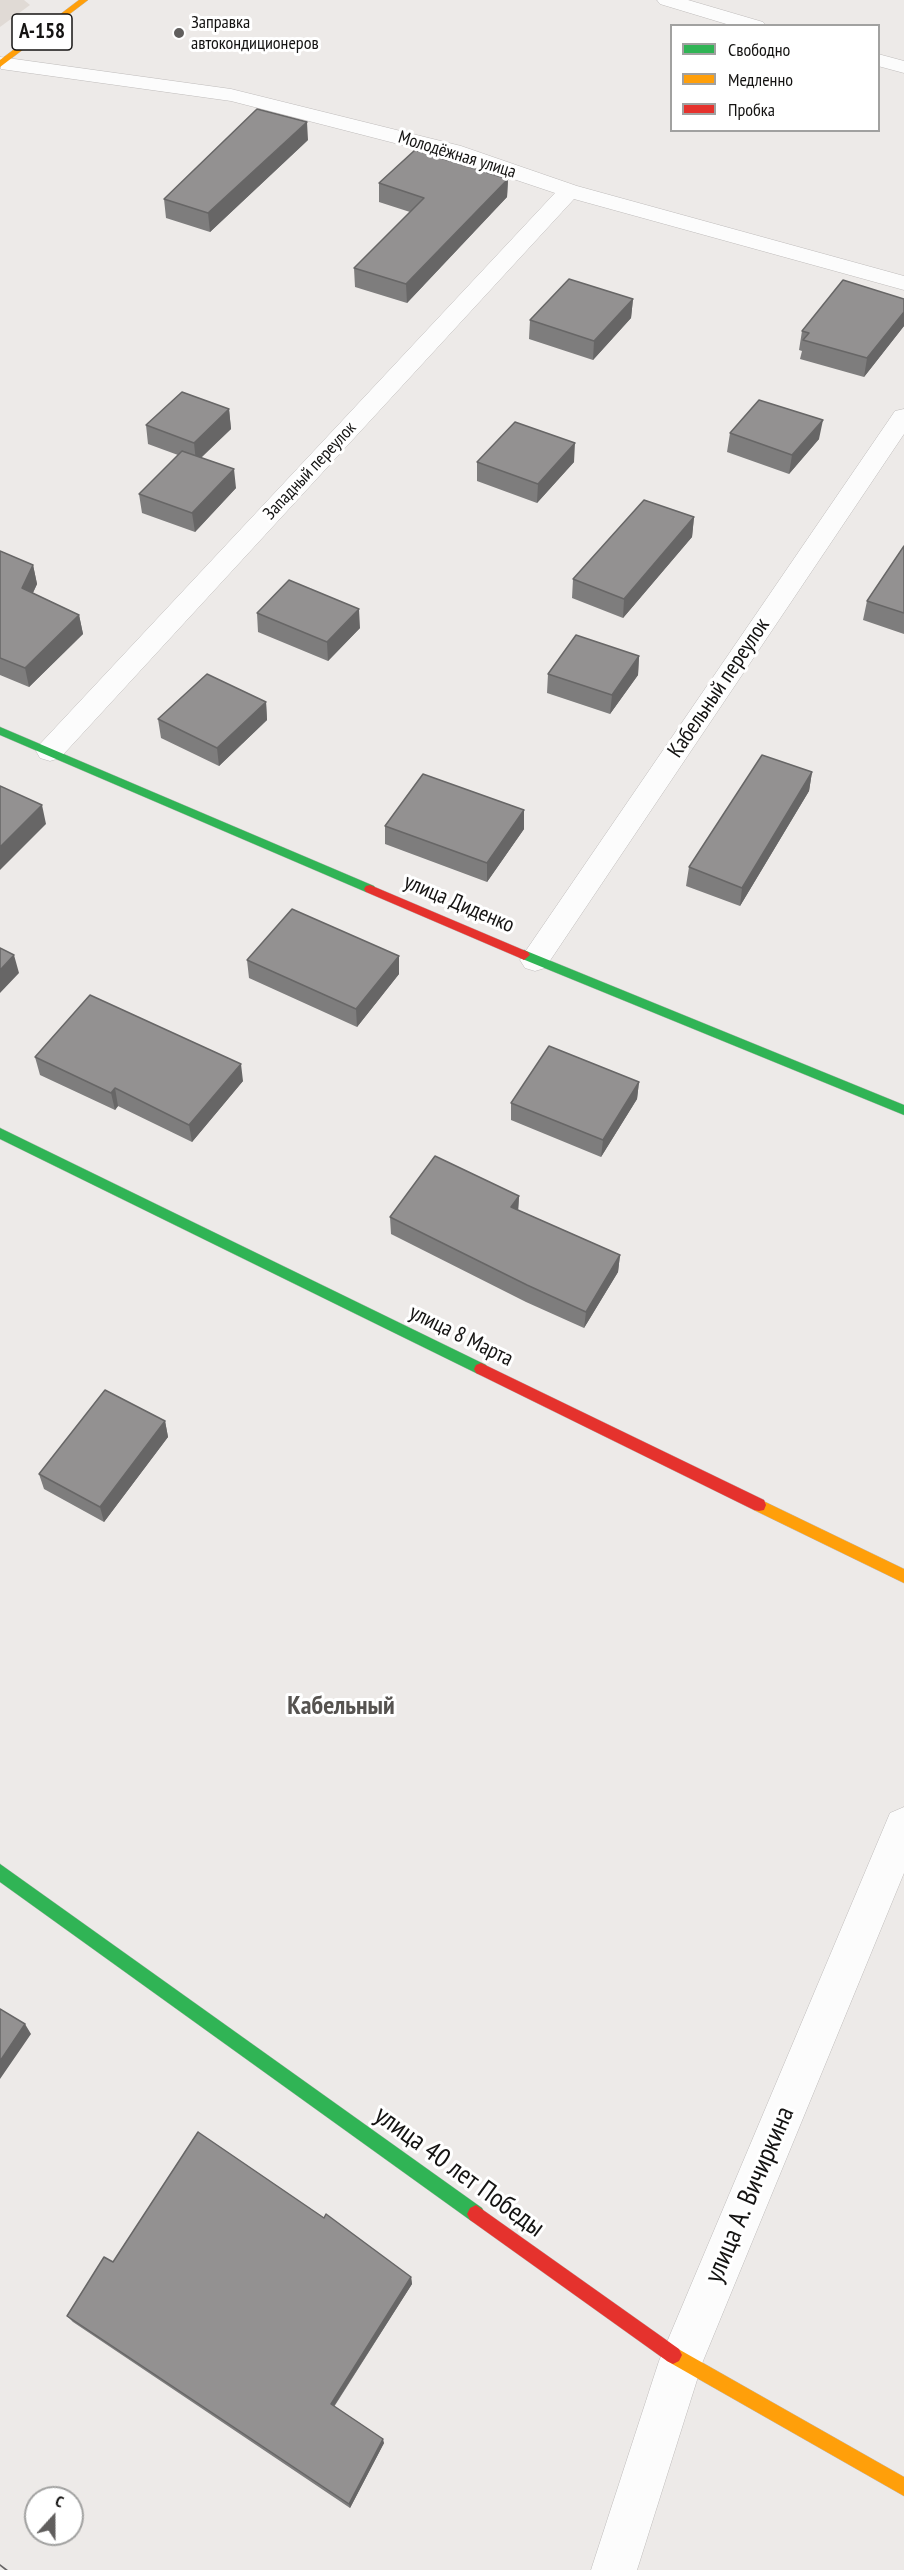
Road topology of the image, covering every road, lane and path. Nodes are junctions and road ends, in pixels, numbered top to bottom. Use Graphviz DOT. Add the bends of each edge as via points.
graph roads {
  1 [pos="84,0"];
  2 [pos="667,0"];
  3 [pos="749,24"];
  4 [pos="904,58"];
  5 [pos="880,60"];
  6 [pos="880,60"];
  7 [pos="1,64"];
  8 [pos="904,67"];
  9 [pos="569,191"];
  10 [pos="904,283"];
  11 [pos="904,416"];
  12 [pos="0,731"];
  13 [pos="50,751"];
  14 [pos="535,960"];
  15 [pos="904,1110"];
  16 [pos="0,1133"];
  17 [pos="904,1576"];
  18 [pos="904,1827"];
  19 [pos="0,1872"];
  20 [pos="681,2361"];
  21 [pos="904,2487"];
  22 [pos="614,2570"];
  1 -- 7 [label="street, А-158"];
  2 -- 3 [label="street"];
  4 -- 5 [label="street"];
  6 -- 8 [label="street"];
  7 -- 9 [label="street, Молодёжная улица" via="231,95 453,151"];
  9 -- 10 [label="street, Молодёжная улица"];
  9 -- 13 [label="street, Западный переулок"];
  11 -- 14 [label="street, Кабельный переулок"];
  12 -- 13 [label="street, улица Диденко"];
  13 -- 14 [label="street, улица Диденко"];
  14 -- 15 [label="street, улица Диденко"];
  16 -- 17 [label="street, улица 8 Марта"];
  18 -- 20 [label="street, улица А. Вичиркина"];
  19 -- 20 [label="street, улица 40 лет Победы"];
  20 -- 21 [label="street, улица 40 лет Победы"];
  20 -- 22 [label="street, улица А. Вичиркина"];
}
